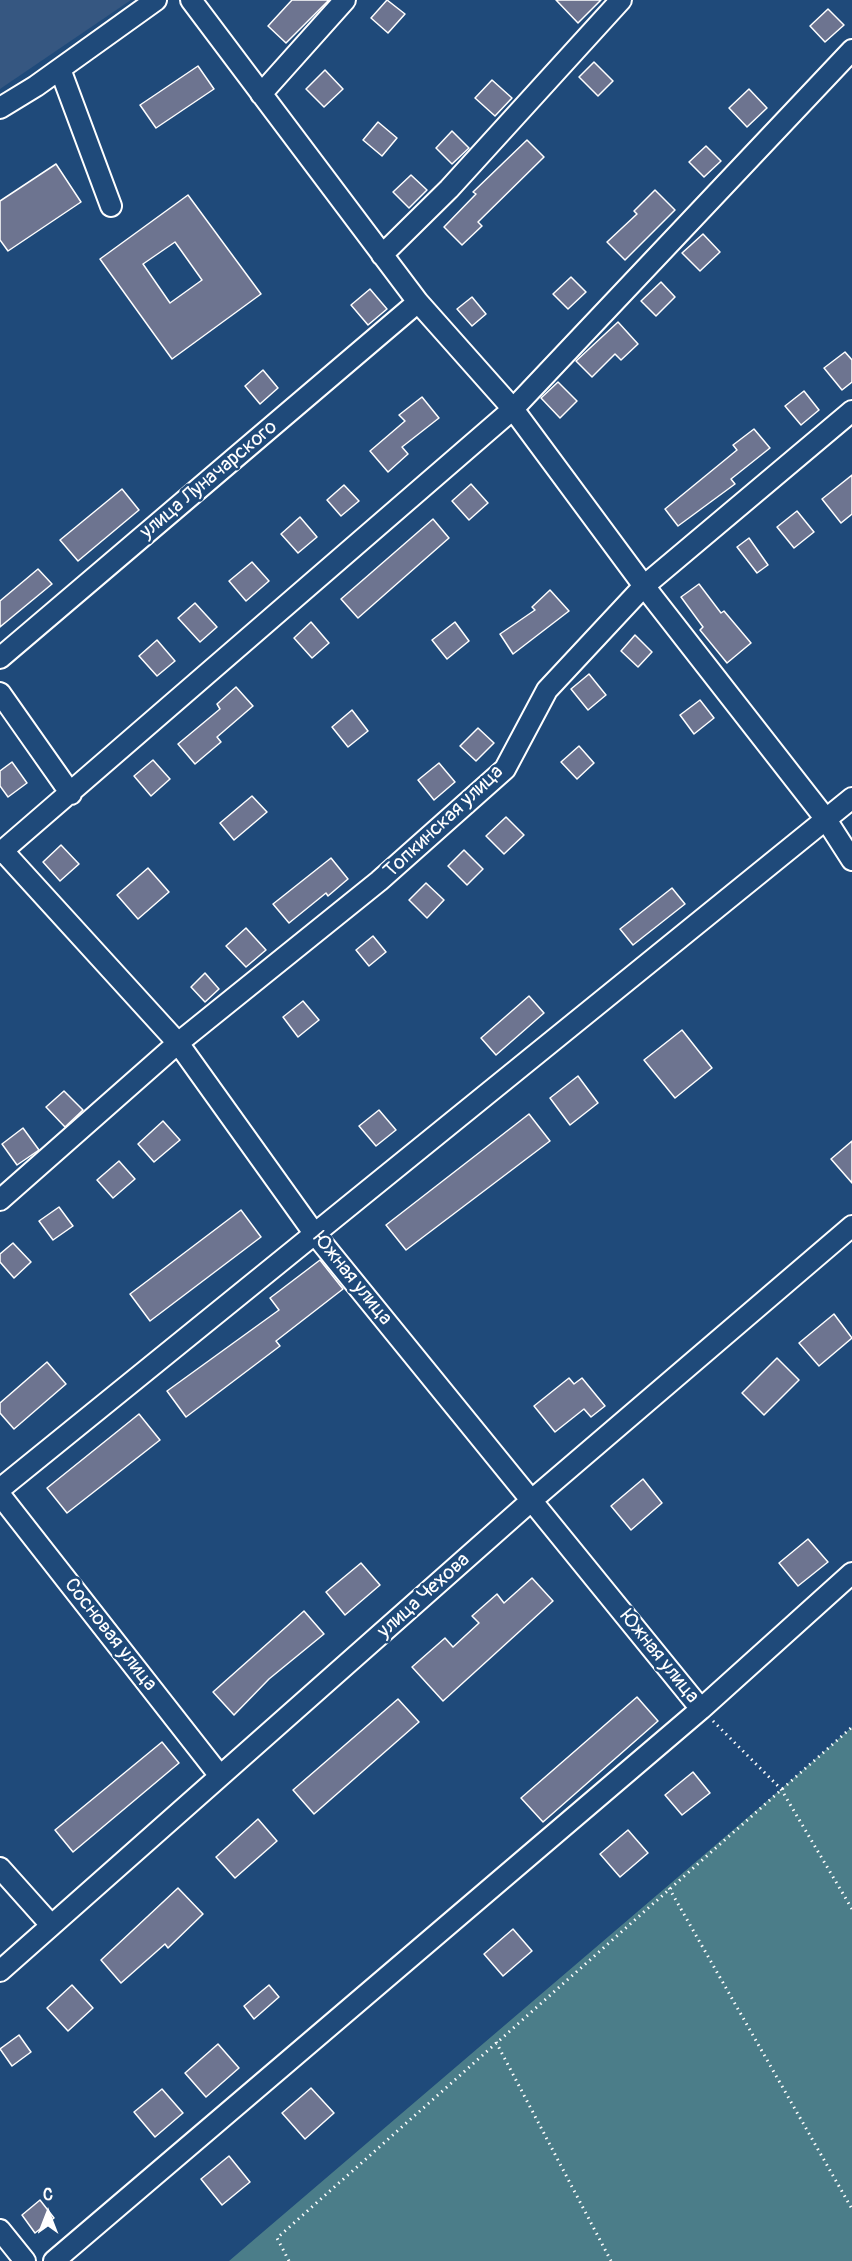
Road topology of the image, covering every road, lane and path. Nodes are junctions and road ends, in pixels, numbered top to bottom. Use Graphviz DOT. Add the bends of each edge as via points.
graph roads {
  1 [pos="156,0"];
  2 [pos="191,0"];
  3 [pos="345,0"];
  4 [pos="621,0"];
  5 [pos="852,50"];
  6 [pos="60,69"];
  7 [pos="261,94"];
  8 [pos="0,108"];
  9 [pos="111,206"];
  10 [pos="382,255"];
  11 [pos="418,302"];
  12 [pos="513,409"];
  13 [pos="852,411"];
  14 [pos="644,586"];
  15 [pos="0,658"];
  16 [pos="0,693"];
  17 [pos="71,794"];
  18 [pos="852,798"];
  19 [pos="825,818"];
  20 [pos="1,852"];
  21 [pos="852,860"];
  22 [pos="178,1043"];
  23 [pos="0,1200"];
  24 [pos="852,1227"];
  25 [pos="314,1233"];
  26 [pos="0,1489"];
  27 [pos="0,1495"];
  28 [pos="532,1500"];
  29 [pos="852,1573"];
  30 [pos="701,1709"];
  31 [pos="852,1727"];
  32 [pos="220,1776"];
  33 [pos="781,1788"];
  34 [pos="0,1868"];
  35 [pos="669,1888"];
  36 [pos="852,1909"];
  37 [pos="51,1925"];
  38 [pos="0,1971"];
  39 [pos="496,2042"];
  40 [pos="852,2209"];
  41 [pos="0,2230"];
  42 [pos="25,2261"];
  43 [pos="54,2261"];
  44 [pos="289,2261"];
  45 [pos="611,2261"];
  1 -- 6 [label="street"];
  2 -- 7 [label="street"];
  3 -- 7 [label="street"];
  4 -- 10 [label="street" via="449,189"];
  5 -- 12 [label="street"];
  6 -- 8 [label="street"];
  6 -- 9 [label="street"];
  7 -- 10 [label="street"];
  10 -- 11 [label="street"];
  11 -- 12 [label="street"];
  11 -- 15 [label="street, улица Луначарского"];
  12 -- 14 [label="street"];
  12 -- 17 [label="street"];
  13 -- 14 [label="street, Топкинская улица"];
  14 -- 19 [label="street"];
  14 -- 22 [label="street, Топкинская улица" via="547,690 505,769 379,881"];
  16 -- 17 [label="street"];
  17 -- 20 [label="street"];
  18 -- 19 [label="street"];
  19 -- 21 [label="street"];
  19 -- 25 [label="street"];
  20 -- 22 [label="street, Южная улица"];
  22 -- 23 [label="street, Топкинская улица"];
  22 -- 25 [label="street, Южная улица"];
  24 -- 28 [label="street, улица Чехова"];
  25 -- 26 [label="street"];
  25 -- 28 [label="street, Южная улица"];
  27 -- 32 [label="street, Сосновая улица"];
  28 -- 30 [label="street, Южная улица"];
  28 -- 32 [label="street, улица Чехова"];
  29 -- 30 [label="street"];
  30 -- 33 [label="path"];
  30 -- 43 [label="street"];
  31 -- 33 [label="path"];
  32 -- 37 [label="street, улица Чехова"];
  33 -- 35 [label="path"];
  33 -- 36 [label="path"];
  34 -- 37 [label="street"];
  35 -- 39 [label="path"];
  35 -- 40 [label="path"];
  37 -- 38 [label="street, улица Чехова"];
  39 -- 44 [label="path" via="276,2238"];
  39 -- 45 [label="path"];
  41 -- 42 [label="street"];
}
